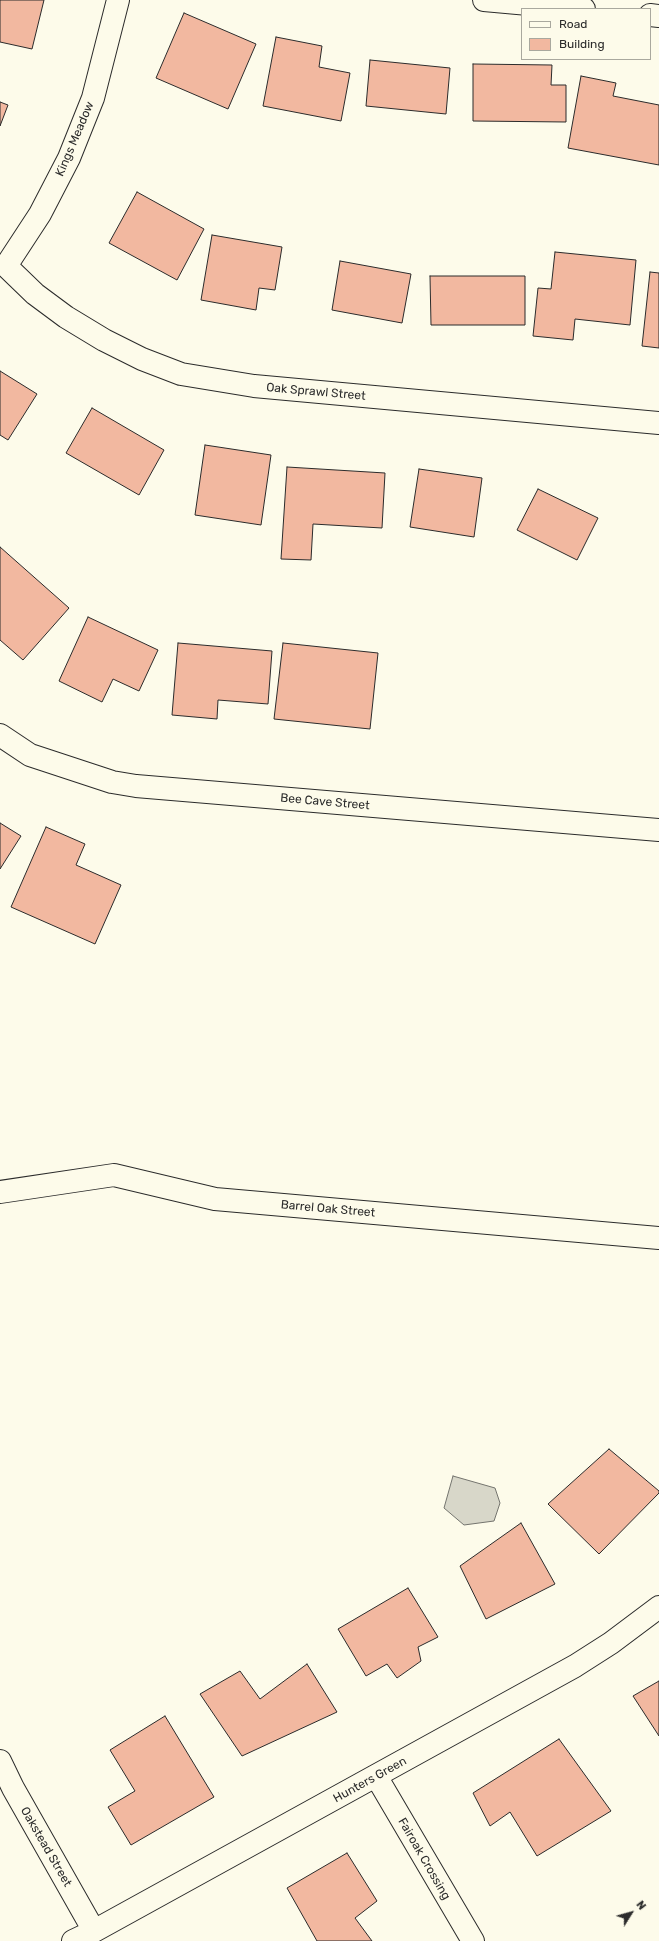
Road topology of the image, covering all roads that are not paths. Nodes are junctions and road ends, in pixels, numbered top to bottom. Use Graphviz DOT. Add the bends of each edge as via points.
graph roads {
  1 [pos="118,0"];
  2 [pos="484,0"];
  3 [pos="550,3"];
  4 [pos="578,8"];
  5 [pos="6,266"];
  6 [pos="659,422"];
  7 [pos="0,735"];
  8 [pos="659,830"];
  9 [pos="0,1192"];
  10 [pos="659,1238"];
  11 [pos="659,1607"];
  12 [pos="0,1761"];
  13 [pos="376,1776"];
  14 [pos="94,1931"];
  15 [pos="73,1941"];
  16 [pos="473,1941"];
  1 -- 5 [label="street, Kings Meadow" via="93,98 70,158 40,214"];
  2 -- 3 [label="street"];
  3 -- 4 [label="street"];
  5 -- 6 [label="street, Oak Sprawl Street" via="35,294 66,317 142,360 181,374 254,386"];
  7 -- 8 [label="street, Bee Cave Street" via="30,755 112,782 136,786"];
  9 -- 10 [label="street, Barrel Oak Street" via="114,1174 215,1199"];
  11 -- 13 [label="street, Hunters Green" via="575,1666"];
  12 -- 14 [label="street, Oakstead Street"];
  13 -- 14 [label="street, Hunters Green"];
  13 -- 16 [label="street, Fairoak Crossing"];
  14 -- 15 [label="street, Hunters Green"];
}
